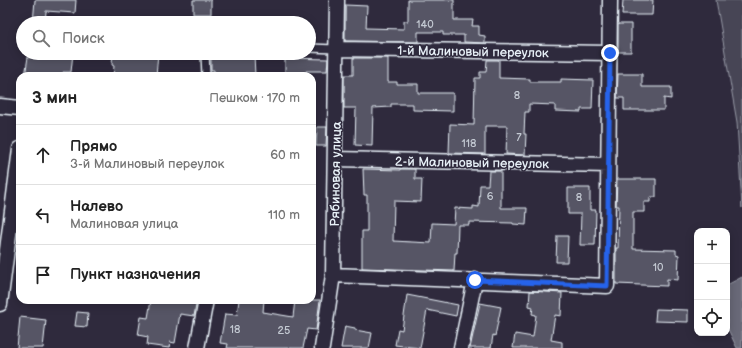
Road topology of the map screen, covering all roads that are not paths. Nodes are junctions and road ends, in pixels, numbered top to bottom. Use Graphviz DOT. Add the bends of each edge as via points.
graph roads {
  1 [pos="337,0"];
  2 [pos="610,0"];
  3 [pos="316,48"];
  4 [pos="336,49"];
  5 [pos="610,53"];
  6 [pos="205,60"];
  7 [pos="206,72"];
  8 [pos="0,106"];
  9 [pos="16,108"];
  10 [pos="335,160"];
  11 [pos="608,165"];
  12 [pos="16,180"];
  13 [pos="333,275"];
  14 [pos="475,280"];
  15 [pos="0,304"];
  16 [pos="205,304"];
  17 [pos="198,348"];
  18 [pos="322,348"];
  19 [pos="461,348"];
  1 -- 4 [label="street, Рябиновая улица"];
  2 -- 5 [label="street"];
  3 -- 4 [label="lane"];
  4 -- 5 [label="street, 1-й Малиновый переулок"];
  4 -- 10 [label="street, Рябиновая улица"];
  5 -- 11 [label="street"];
  6 -- 7 [label="lane"];
  8 -- 9 [label="street"];
  10 -- 11 [label="street, 2-й Малиновый переулок"];
  10 -- 13 [label="street, Рябиновая улица"];
  11 -- 14 [label="street" via="607,286"];
  12 -- 15 [label="street"];
  13 -- 14 [label="street"];
  13 -- 18 [label="street, Рябиновая улица"];
  14 -- 19 [label="street"];
  16 -- 17 [label="street"];
}
